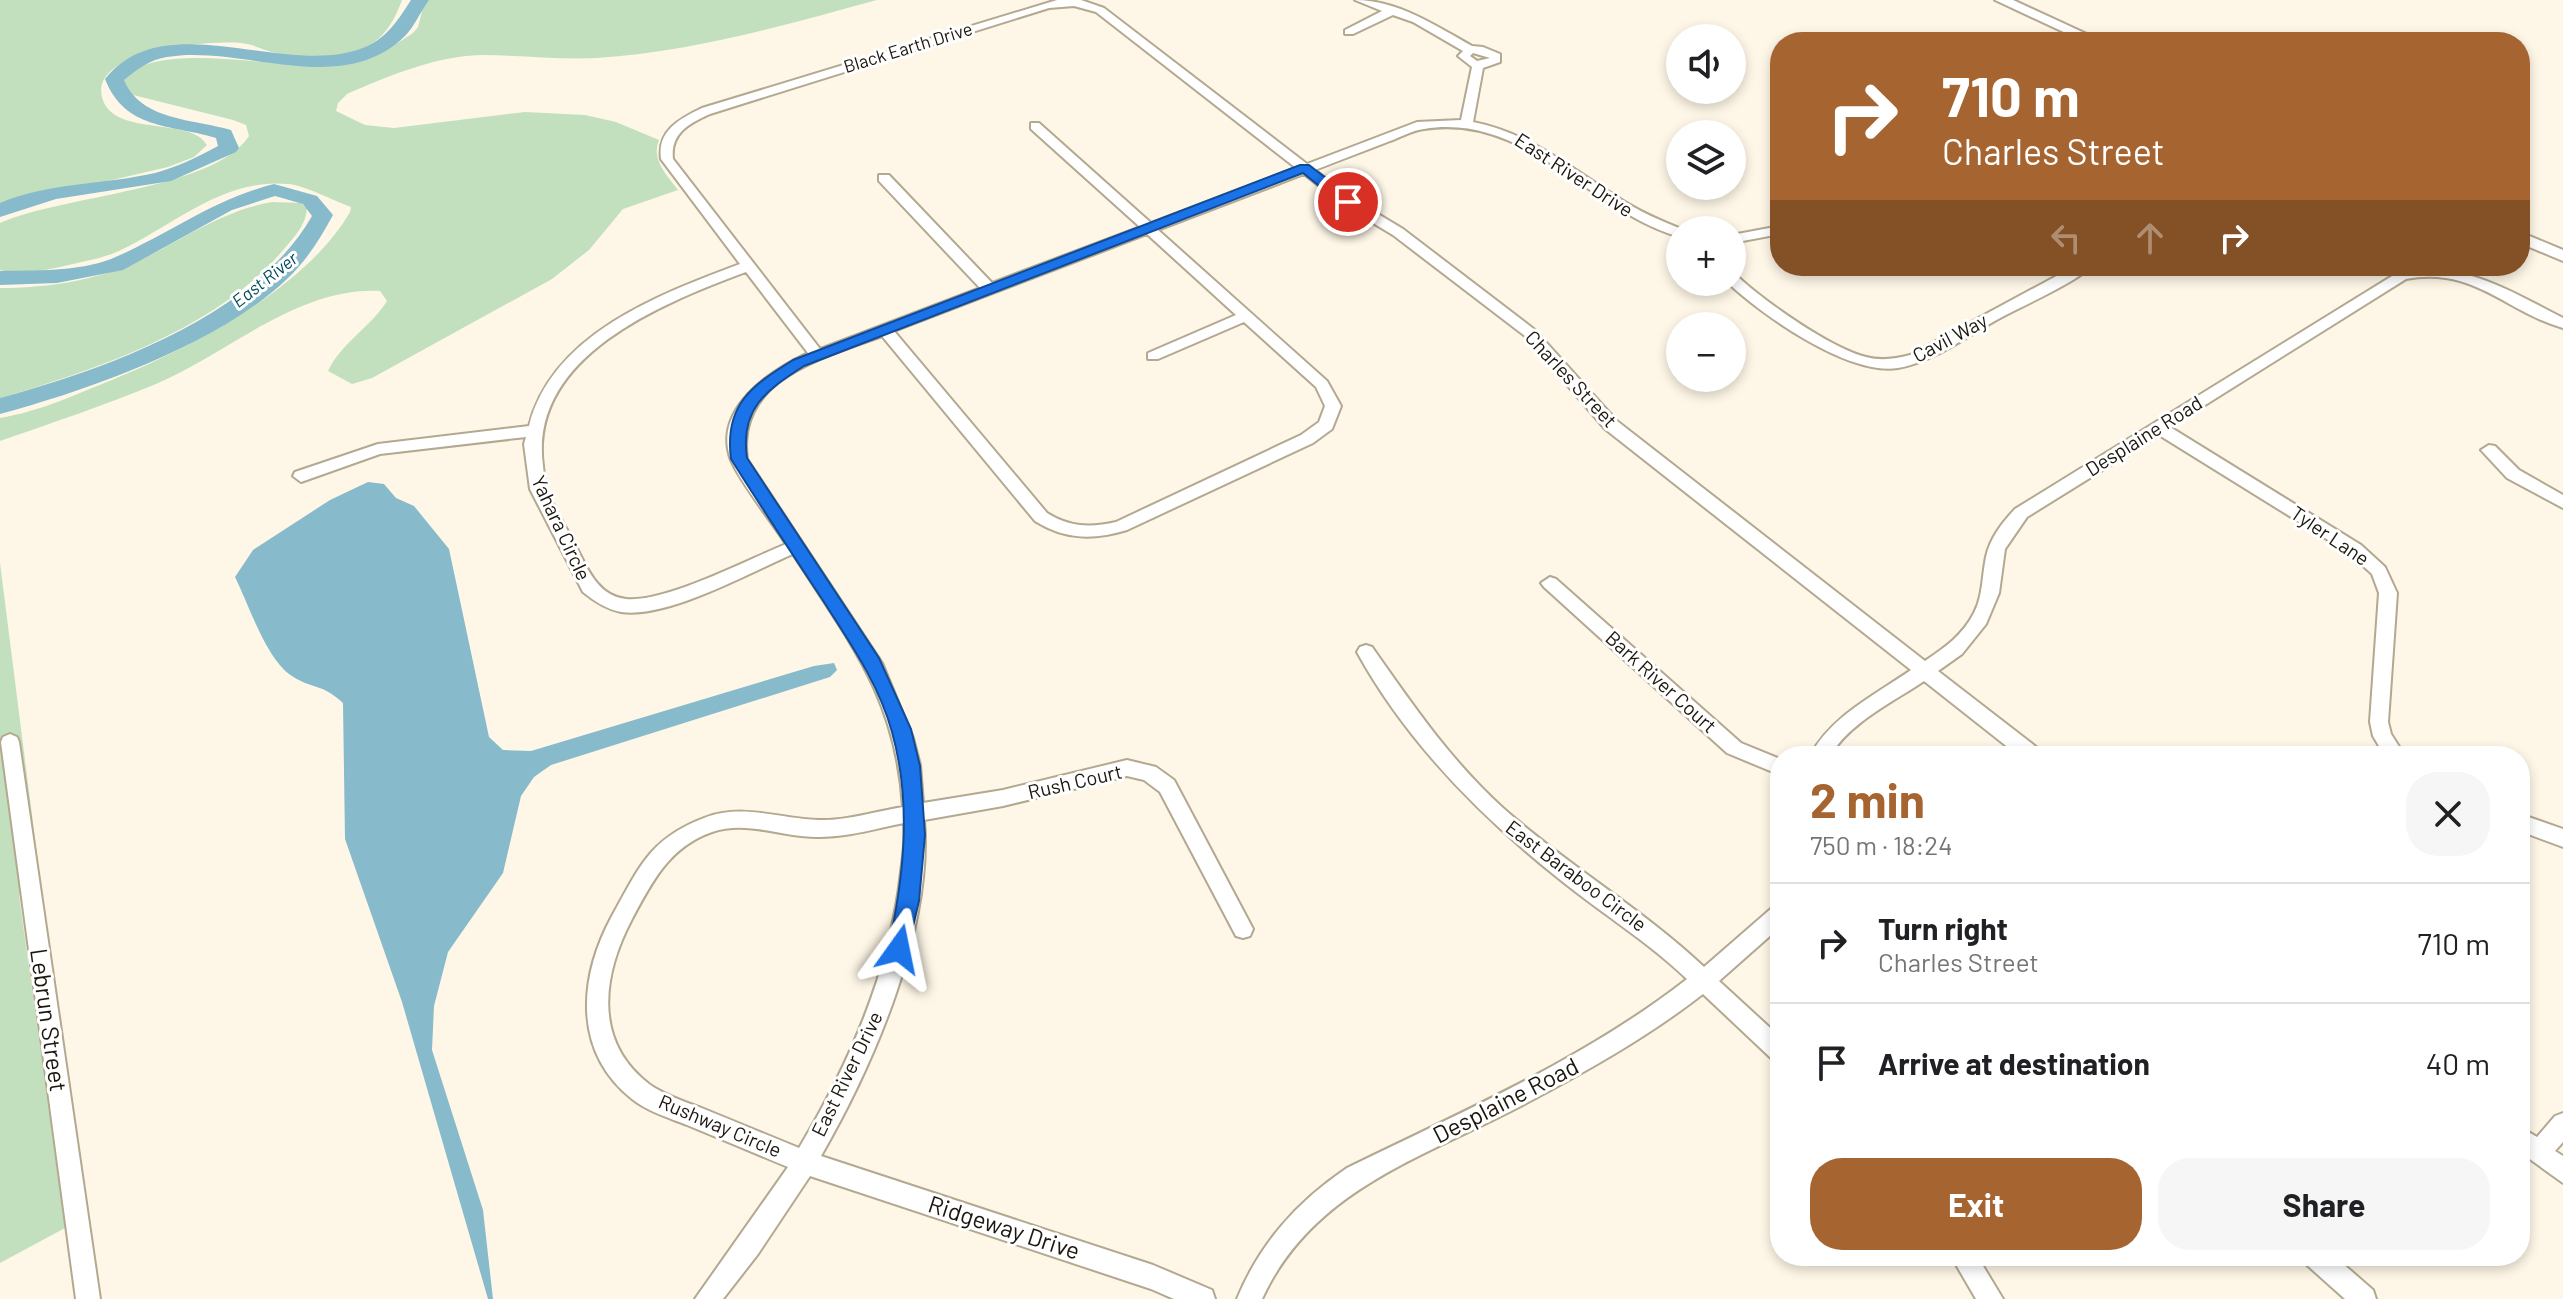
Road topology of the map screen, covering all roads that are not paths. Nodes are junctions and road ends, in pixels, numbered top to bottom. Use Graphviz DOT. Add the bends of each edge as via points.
graph roads {
  1 [pos="1361,0"];
  2 [pos="2002,0"];
  3 [pos="1394,10"];
  4 [pos="1349,32"];
  5 [pos="2068,32"];
  6 [pos="1139,40"];
  7 [pos="1470,50"];
  8 [pos="1478,65"];
  9 [pos="1467,123"];
  10 [pos="1035,126"];
  11 [pos="1305,168"];
  12 [pos="884,178"];
  13 [pos="1149,228"];
  14 [pos="1666,228"];
  15 [pos="1770,233"];
  16 [pos="1746,238"];
  17 [pos="2530,241"];
  18 [pos="2563,256"];
  19 [pos="749,266"];
  20 [pos="2067,276"];
  21 [pos="2405,276"];
  22 [pos="2453,276"];
  23 [pos="989,289"];
  24 [pos="1746,292"];
  25 [pos="1246,316"];
  26 [pos="2563,324"];
  27 [pos="884,329"];
  28 [pos="817,355"];
  29 [pos="1153,356"];
  30 [pos="2158,427"];
  31 [pos="534,431"];
  32 [pos="2489,450"];
  33 [pos="301,476"];
  34 [pos="2563,502"];
  35 [pos="796,546"];
  36 [pos="1550,583"];
  37 [pos="1366,652"];
  38 [pos="1925,671"];
  39 [pos="10,742"];
  40 [pos="1826,746"];
  41 [pos="2020,746"];
  42 [pos="2388,746"];
  43 [pos="1770,764"];
  44 [pos="915,814"];
  45 [pos="2530,826"];
  46 [pos="2563,838"];
  47 [pos="1770,923"];
  48 [pos="1243,929"];
  49 [pos="1706,980"];
  50 [pos="1770,1042"];
  51 [pos="2563,1124"];
  52 [pos="2530,1144"];
  53 [pos="2530,1146"];
  54 [pos="804,1162"];
  55 [pos="2563,1171"];
  56 [pos="1970,1266"];
  57 [pos="2327,1266"];
  58 [pos="88,1299"];
  59 [pos="707,1299"];
  60 [pos="1203,1299"];
  61 [pos="1249,1299"];
  62 [pos="1991,1299"];
  63 [pos="2364,1299"];
  1 -- 3 [label="street"];
  2 -- 5 [label="street"];
  3 -- 4 [label="street"];
  3 -- 7 [label="street"];
  6 -- 11 [label="street, Charles Street"];
  6 -- 19 [label="street, Black Earth Drive" via="1089,5 1047,5 694,116 667,141 667,159"];
  7 -- 8 [label="street" via="1464,56"];
  7 -- 8 [label="street" via="1496,56"];
  8 -- 9 [label="street"];
  9 -- 11 [label="street, East River Drive" via="1421,125"];
  9 -- 14 [label="street, East River Drive" via="1514,135 1645,220"];
  10 -- 13 [label="street"];
  11 -- 13 [label="street, East River Drive"];
  11 -- 38 [label="street, Charles Street" via="1530,333 1611,425"];
  12 -- 23 [label="street"];
  13 -- 23 [label="street, East River Drive"];
  13 -- 25 [label="street"];
  15 -- 16 [label="street"];
  17 -- 18 [label="street"];
  19 -- 28 [label="street"];
  19 -- 31 [label="street, Yahara Circle" via="670,296 588,347 556,382"];
  20 -- 24 [label="street, Cavil Way" via="1915,358 1893,364 1835,351"];
  21 -- 30 [label="street, Desplaine Road"];
  22 -- 26 [label="street, Desplaine Road"];
  23 -- 27 [label="street, East River Drive"];
  25 -- 27 [label="street" via="1326,389 1331,416 1307,439 1121,526 1097,532 1074,532 1041,517"];
  25 -- 29 [label="street"];
  27 -- 28 [label="street, East River Drive"];
  28 -- 35 [label="street, East River Drive" via="783,371 756,393 736,434 739,459"];
  30 -- 38 [label="street, Desplaine Road" via="2031,506 2007,527 1991,562 1980,620 1956,649"];
  30 -- 42 [label="street, Tyler Lane" via="2355,549 2379,571 2388,593 2379,722"];
  31 -- 33 [label="street" via="378,449"];
  31 -- 35 [label="street, Yahara Circle" via="531,454 538,489 589,587 602,599 625,606 669,601"];
  32 -- 34 [label="street" via="2513,474"];
  35 -- 44 [label="street, East River Drive" via="889,694 910,766"];
  36 -- 43 [label="street, Bark River Court" via="1734,748"];
  37 -- 49 [label="street, East Baraboo Circle" via="1427,741 1494,812"];
  38 -- 40 [label="street, Desplaine Road" via="1844,726"];
  38 -- 41 [label="street, Charles Street"];
  39 -- 58 [label="street, Lebrun Street"];
  44 -- 48 [label="street, Rush Court" via="1016,796 1115,770 1149,773 1167,786"];
  44 -- 54 [label="street, East River Drive" via="909,901 883,999 842,1093"];
  44 -- 54 [label="street, Rushway Circle" via="821,829 740,819 690,832 652,863 601,962 598,1025 623,1075 666,1105"];
  45 -- 46 [label="street"];
  47 -- 49 [label="street, Desplaine Road"];
  49 -- 50 [label="street, East Baraboo Circle"];
  49 -- 61 [label="street, Desplaine Road" via="1562,1074 1355,1176 1324,1197 1277,1247"];
  51 -- 52 [label="street"];
  53 -- 55 [label="street"];
  54 -- 59 [label="street, East River Drive"];
  54 -- 60 [label="street, Ridgeway Drive" via="1153,1277"];
  56 -- 62 [label="street"];
  57 -- 63 [label="street"];
}
